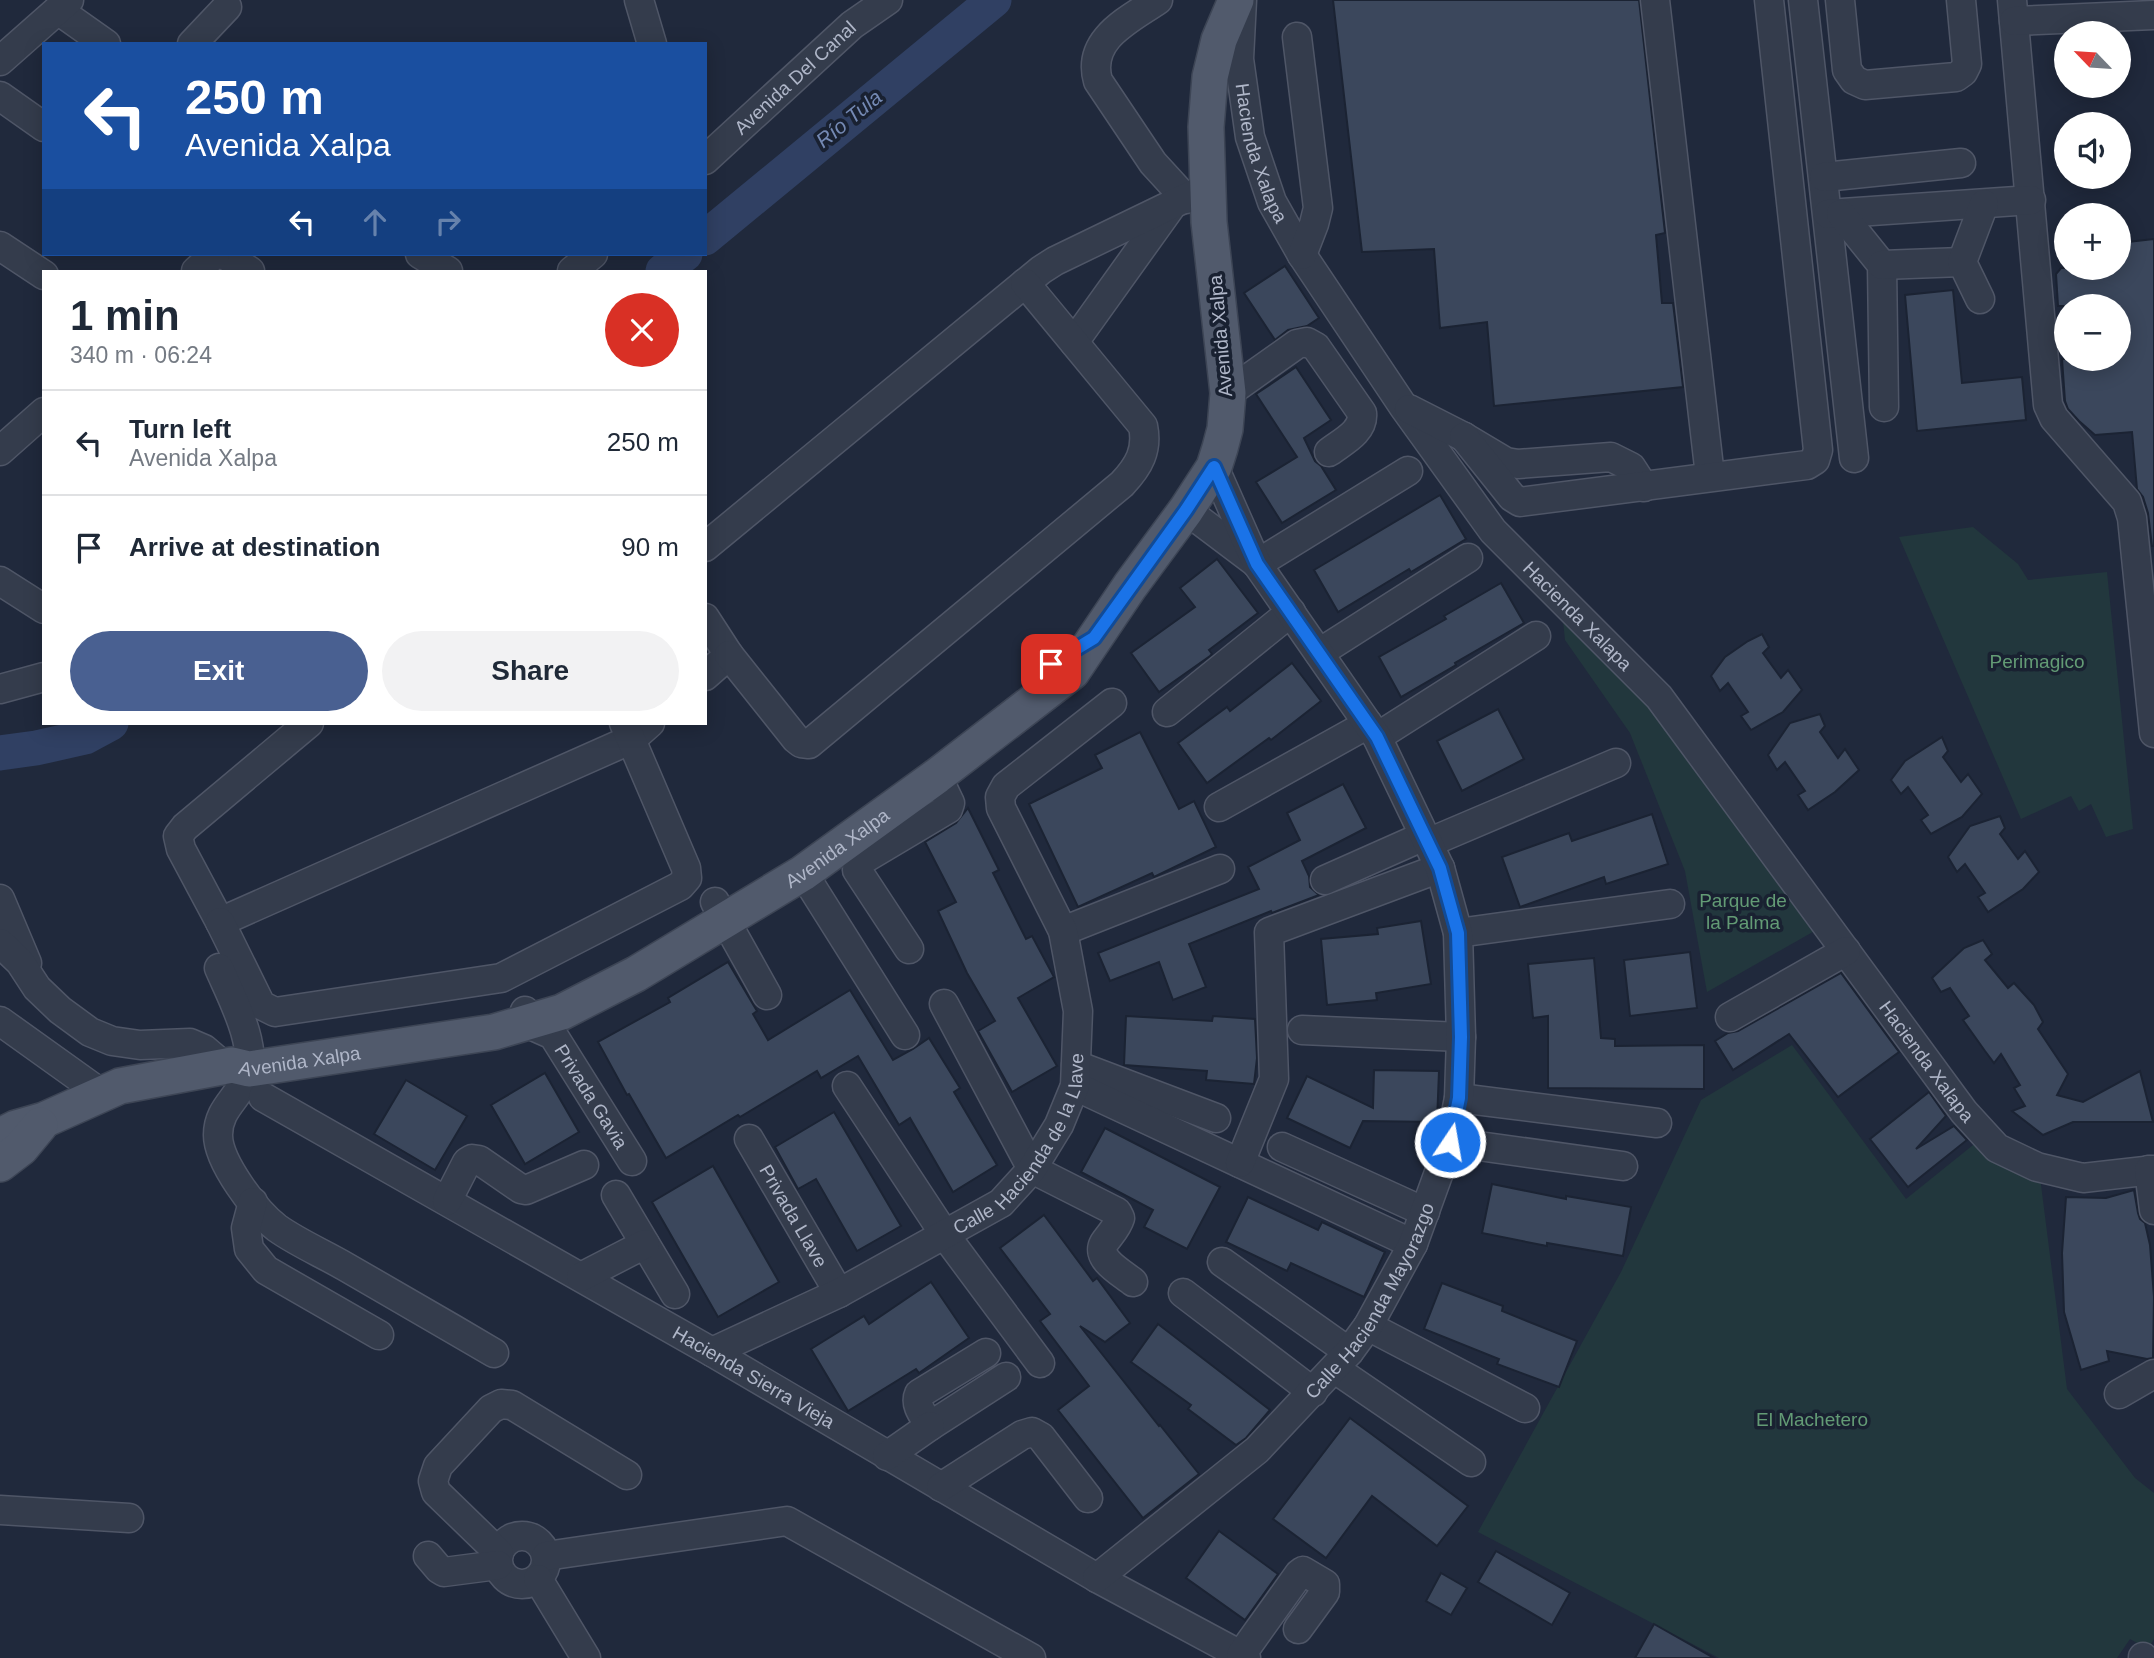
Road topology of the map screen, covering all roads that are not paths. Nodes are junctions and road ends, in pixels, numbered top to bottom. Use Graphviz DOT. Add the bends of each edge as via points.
graph roads {
  1 [pos="639,0"];
  2 [pos="888,0"];
  3 [pos="1158,0"];
  4 [pos="1239,0"];
  5 [pos="1655,0"];
  6 [pos="1840,0"];
  7 [pos="1961,0"];
  8 [pos="1791,2"];
  9 [pos="64,5"];
  10 [pos="227,7"];
  11 [pos="2013,10"];
  12 [pos="2154,15"];
  13 [pos="1297,37"];
  14 [pos="104,42"];
  15 [pos="194,42"];
  16 [pos="651,42"];
  17 [pos="0,61"];
  18 [pos="0,96"];
  19 [pos="42,126"];
  20 [pos="707,158"];
  21 [pos="1961,163"];
  22 [pos="1824,177"];
  23 [pos="1188,197"];
  24 [pos="2031,200"];
  25 [pos="1984,204"];
  26 [pos="1834,214"];
  27 [pos="0,246"];
  28 [pos="1302,255"];
  29 [pos="213,256"];
  30 [pos="226,256"];
  31 [pos="423,256"];
  32 [pos="591,256"];
  33 [pos="1962,262"];
  34 [pos="1882,265"];
  35 [pos="197,270"];
  36 [pos="248,270"];
  37 [pos="446,270"];
  38 [pos="573,270"];
  39 [pos="42,274"];
  40 [pos="1025,284"];
  41 [pos="1980,299"];
  42 [pos="1835,301"];
  43 [pos="1803,303"];
  44 [pos="1074,342"];
  45 [pos="1228,393"];
  46 [pos="1403,406"];
  47 [pos="1884,407"];
  48 [pos="42,414"];
  49 [pos="1464,437"];
  50 [pos="0,451"];
  51 [pos="1329,452"];
  52 [pos="1854,458"];
  53 [pos="1214,467"];
  54 [pos="1408,471"];
  55 [pos="1710,476"];
  56 [pos="1644,487"];
  57 [pos="1186,510"];
  58 [pos="707,545"];
  59 [pos="1468,558"];
  60 [pos="1257,564"];
  61 [pos="0,580"];
  62 [pos="42,608"];
  63 [pos="1290,612"];
  64 [pos="707,621"];
  65 [pos="1536,636"];
  66 [pos="1319,653"];
  67 [pos="729,655"];
  68 [pos="707,674"];
  69 [pos="42,678"];
  70 [pos="0,689"];
  71 [pos="1112,703"];
  72 [pos="1167,712"];
  73 [pos="307,725"];
  74 [pos="635,728"];
  75 [pos="1372,730"];
  76 [pos="2154,733"];
  77 [pos="1616,763"];
  78 [pos="931,767"];
  79 [pos="1219,807"];
  80 [pos="1431,849"];
  81 [pos="796,864"];
  82 [pos="1220,869"];
  83 [pos="1325,880"];
  84 [pos="0,899"];
  85 [pos="1670,904"];
  86 [pos="720,911"];
  87 [pos="220,922"];
  88 [pos="1063,931"];
  89 [pos="1458,933"];
  90 [pos="0,943"];
  91 [pos="909,949"];
  92 [pos="1846,951"];
  93 [pos="219,968"];
  94 [pos="37,988"];
  95 [pos="767,995"];
  96 [pos="944,1004"];
  97 [pos="525,1014"];
  98 [pos="1730,1017"];
  99 [pos="0,1021"];
  100 [pos="1302,1030"];
  101 [pos="905,1035"];
  102 [pos="1461,1037"];
  103 [pos="244,1070"];
  104 [pos="1075,1076"];
  105 [pos="847,1086"];
  106 [pos="102,1094"];
  107 [pos="1459,1098"];
  108 [pos="1216,1118"];
  109 [pos="44,1120"];
  110 [pos="1657,1123"];
  111 [pos="0,1136"];
  112 [pos="749,1139"];
  113 [pos="1450,1142"];
  114 [pos="1282,1147"];
  115 [pos="632,1161"];
  116 [pos="1240,1163"];
  117 [pos="0,1164"];
  118 [pos="584,1165"];
  119 [pos="1623,1166"];
  120 [pos="1032,1169"];
  121 [pos="2151,1170"];
  122 [pos="617,1195"];
  123 [pos="447,1201"];
  124 [pos="253,1202"];
  125 [pos="2154,1210"];
  126 [pos="1425,1212"];
  127 [pos="945,1235"];
  128 [pos="645,1244"];
  129 [pos="1413,1244"];
  130 [pos="1222,1262"];
  131 [pos="581,1277"];
  132 [pos="1133,1282"];
  133 [pos="839,1293"];
  134 [pos="1183,1293"];
  135 [pos="674,1294"];
  136 [pos="1368,1326"];
  137 [pos="379,1335"];
  138 [pos="712,1352"];
  139 [pos="495,1353"];
  140 [pos="986,1353"];
  141 [pos="1342,1361"];
  142 [pos="1040,1363"];
  143 [pos="2154,1374"];
  144 [pos="1006,1377"];
  145 [pos="1313,1392"];
  146 [pos="2119,1394"];
  147 [pos="1525,1408"];
  148 [pos="930,1426"];
  149 [pos="887,1456"];
  150 [pos="1471,1462"];
  151 [pos="626,1475"];
  152 [pos="941,1487"];
  153 [pos="1088,1498"];
  154 [pos="0,1510"];
  155 [pos="129,1518"];
  156 [pos="428,1556"];
  157 [pos="498,1559"];
  158 [pos="542,1567"];
  159 [pos="1097,1578"];
  160 [pos="1298,1629"];
  161 [pos="1243,1657"];
  162 [pos="586,1658"];
  163 [pos="1031,1658"];
  1 -- 16 [label="street"];
  2 -- 20 [label="street, Avenida Del Canal" via="852,25"];
  3 -- 23 [label="street" via="1104,41 1094,67 1098,81 1153,163"];
  4 -- 23 [label="main road, Avenida Xalpa" via="1219,40 1210,76 1206,127"];
  4 -- 28 [label="street, Hacienda Xalapa" via="1239,59 1250,137 1272,202"];
  5 -- 55 [label="street"];
  6 -- 7 [label="street" via="1847,70 1865,85 1956,77 1963,72"];
  8 -- 22 [label="street"];
  8 -- 43 [label="street"];
  9 -- 14 [label="street"];
  9 -- 17 [label="street"];
  10 -- 15 [label="street"];
  11 -- 12 [label="street"];
  11 -- 24 [label="street"];
  13 -- 28 [label="street" via="1318,208"];
  18 -- 19 [label="street"];
  21 -- 22 [label="street"];
  22 -- 26 [label="street"];
  23 -- 40 [label="street" via="1055,261"];
  23 -- 44 [label="street"];
  23 -- 45 [label="main road, Avenida Xalpa"];
  24 -- 25 [label="street"];
  24 -- 76 [label="street" via="2048,405 2054,418 2127,502"];
  25 -- 26 [label="street"];
  25 -- 33 [label="street"];
  26 -- 34 [label="street"];
  26 -- 42 [label="street"];
  27 -- 39 [label="street"];
  28 -- 46 [label="street, Hacienda Xalapa"];
  29 -- 35 [label="street"];
  30 -- 36 [label="street"];
  31 -- 37 [label="street"];
  32 -- 38 [label="street"];
  33 -- 34 [label="street"];
  33 -- 41 [label="street"];
  34 -- 47 [label="street"];
  40 -- 44 [label="street"];
  40 -- 58 [label="street"];
  42 -- 43 [label="street"];
  42 -- 52 [label="street"];
  43 -- 55 [label="street" via="1818,450 1815,460 1807,465"];
  44 -- 67 [label="street" via="1143,426 1143,455 1122,484 809,744 796,739"];
  45 -- 51 [label="street" via="1297,344 1307,342 1316,347 1363,421"];
  45 -- 53 [label="main road, Avenida Xalpa"];
  46 -- 49 [label="street"];
  46 -- 92 [label="street, Hacienda Xalapa" via="1493,531 1659,697"];
  48 -- 50 [label="street"];
  49 -- 56 [label="street" via="1506,462 1518,464 1611,457 1632,467"];
  49 -- 56 [label="street" via="1520,502"];
  53 -- 57 [label="main road, Avenida Xalpa"];
  53 -- 60 [label="street, Calle Hacienda Mayorazgo"];
  54 -- 60 [label="street"];
  55 -- 56 [label="street"];
  57 -- 60 [label="street, Calle Hacienda Mayorazgo"];
  57 -- 78 [label="main road, Avenida Xalpa" via="1072,672"];
  59 -- 66 [label="street"];
  60 -- 63 [label="street, Calle Hacienda Mayorazgo"];
  61 -- 62 [label="street"];
  63 -- 66 [label="street, Calle Hacienda Mayorazgo"];
  63 -- 72 [label="street"];
  64 -- 67 [label="street"];
  65 -- 75 [label="street"];
  66 -- 75 [label="street, Calle Hacienda Mayorazgo"];
  67 -- 68 [label="street"];
  69 -- 70 [label="street"];
  71 -- 88 [label="street, Calle Hacienda de la Llave" via="1006,786 1000,797 1001,808"];
  73 -- 87 [label="street" via="178,836"];
  74 -- 87 [label="street"];
  74 -- 87 [label="street" via="687,877 680,886 501,978 275,1012 261,1005"];
  75 -- 79 [label="street"];
  75 -- 80 [label="street, Calle Hacienda Mayorazgo"];
  77 -- 80 [label="street"];
  78 -- 81 [label="main road, Avenida Xalpa"];
  78 -- 91 [label="street" via="950,803 948,809 857,866"];
  80 -- 83 [label="street"];
  80 -- 89 [label="street, Calle Hacienda Mayorazgo"];
  80 -- 116 [label="street" via="1269,932 1274,1079"];
  81 -- 86 [label="main road, Avenida Xalpa"];
  81 -- 101 [label="street"];
  82 -- 88 [label="street"];
  84 -- 94 [label="street"];
  85 -- 89 [label="street"];
  86 -- 95 [label="street"];
  86 -- 97 [label="main road, Avenida Xalpa" via="636,974 562,1012"];
  88 -- 104 [label="street, Calle Hacienda de la Llave" via="1078,1011"];
  89 -- 102 [label="street, Calle Hacienda Mayorazgo"];
  90 -- 94 [label="street"];
  92 -- 98 [label="street"];
  92 -- 121 [label="street, Hacienda Xalapa" via="1964,1112 1997,1148 2037,1167 2083,1178"];
  93 -- 103 [label="street" via="244,1025"];
  94 -- 103 [label="street, Hacienda Sierra Vieja" via="90,1032 112,1041 140,1045 190,1042"];
  96 -- 120 [label="street"];
  97 -- 103 [label="main road, Avenida Xalpa" via="494,1032"];
  97 -- 115 [label="street, Privada Gavia" via="553,1035"];
  99 -- 106 [label="street"];
  100 -- 102 [label="street"];
  102 -- 107 [label="street, Calle Hacienda Mayorazgo"];
  103 -- 106 [label="main road, Avenida Xalpa" via="120,1086"];
  103 -- 123 [label="street, Hacienda Sierra Vieja"];
  103 -- 124 [label="street" via="246,1080 218,1126 218,1144"];
  104 -- 108 [label="street"];
  104 -- 116 [label="street"];
  104 -- 120 [label="street, Calle Hacienda de la Llave" via="1059,1125"];
  105 -- 127 [label="street"];
  106 -- 109 [label="main road, Avenida Xalpa"];
  107 -- 110 [label="street"];
  107 -- 113 [label="street, Calle Hacienda Mayorazgo"];
  109 -- 111 [label="main road, Avenida Xalpa"];
  109 -- 117 [label="main road" via="21,1148"];
  112 -- 133 [label="street, Privada Llave"];
  113 -- 119 [label="street"];
  113 -- 126 [label="street, Calle Hacienda Mayorazgo"];
  114 -- 126 [label="street"];
  116 -- 129 [label="street"];
  118 -- 123 [label="street" via="526,1190 472,1158"];
  120 -- 127 [label="street, Calle Hacienda de la Llave" via="1001,1203"];
  120 -- 132 [label="street" via="1117,1212 1118,1224 1102,1252"];
  121 -- 125 [label="street"];
  122 -- 128 [label="street"];
  123 -- 131 [label="street, Hacienda Sierra Vieja"];
  124 -- 137 [label="street" via="246,1228 249,1249 266,1270"];
  124 -- 139 [label="street" via="276,1227"];
  126 -- 129 [label="street, Calle Hacienda Mayorazgo"];
  127 -- 133 [label="street, Calle Hacienda de la Llave"];
  127 -- 142 [label="street"];
  128 -- 131 [label="street"];
  128 -- 135 [label="street"];
  129 -- 136 [label="street, Calle Hacienda Mayorazgo"];
  130 -- 141 [label="street"];
  131 -- 138 [label="street, Hacienda Sierra Vieja"];
  133 -- 138 [label="street, Calle Hacienda de la Llave"];
  134 -- 145 [label="street"];
  136 -- 141 [label="street, Calle Hacienda Mayorazgo"];
  136 -- 147 [label="street"];
  138 -- 149 [label="street, Hacienda Sierra Vieja"];
  140 -- 148 [label="street" via="919,1394 918,1405"];
  141 -- 145 [label="street, Calle Hacienda Mayorazgo"];
  141 -- 150 [label="street"];
  143 -- 146 [label="street"];
  144 -- 148 [label="street"];
  145 -- 159 [label="street, Calle Hacienda Mayorazgo" via="1257,1450"];
  148 -- 149 [label="street"];
  149 -- 152 [label="street, Hacienda Sierra Vieja"];
  151 -- 157 [label="street" via="512,1405 491,1409 438,1466 433,1481 436,1492"];
  152 -- 153 [label="street" via="1032,1432 1041,1437"];
  152 -- 159 [label="street, Hacienda Sierra Vieja"];
  154 -- 155 [label="street"];
  156 -- 157 [label="street" via="444,1572"];
  157 -- 158 [label="street" via="503,1577 514,1584 527,1584"];
  157 -- 158 [label="street" via="506,1542 517,1536 530,1537 540,1544"];
  158 -- 162 [label="street"];
  158 -- 163 [label="street" via="787,1521"];
  159 -- 161 [label="street, Hacienda Sierra Vieja"];
  160 -- 161 [label="street" via="1326,1587 1303,1572"];
}
